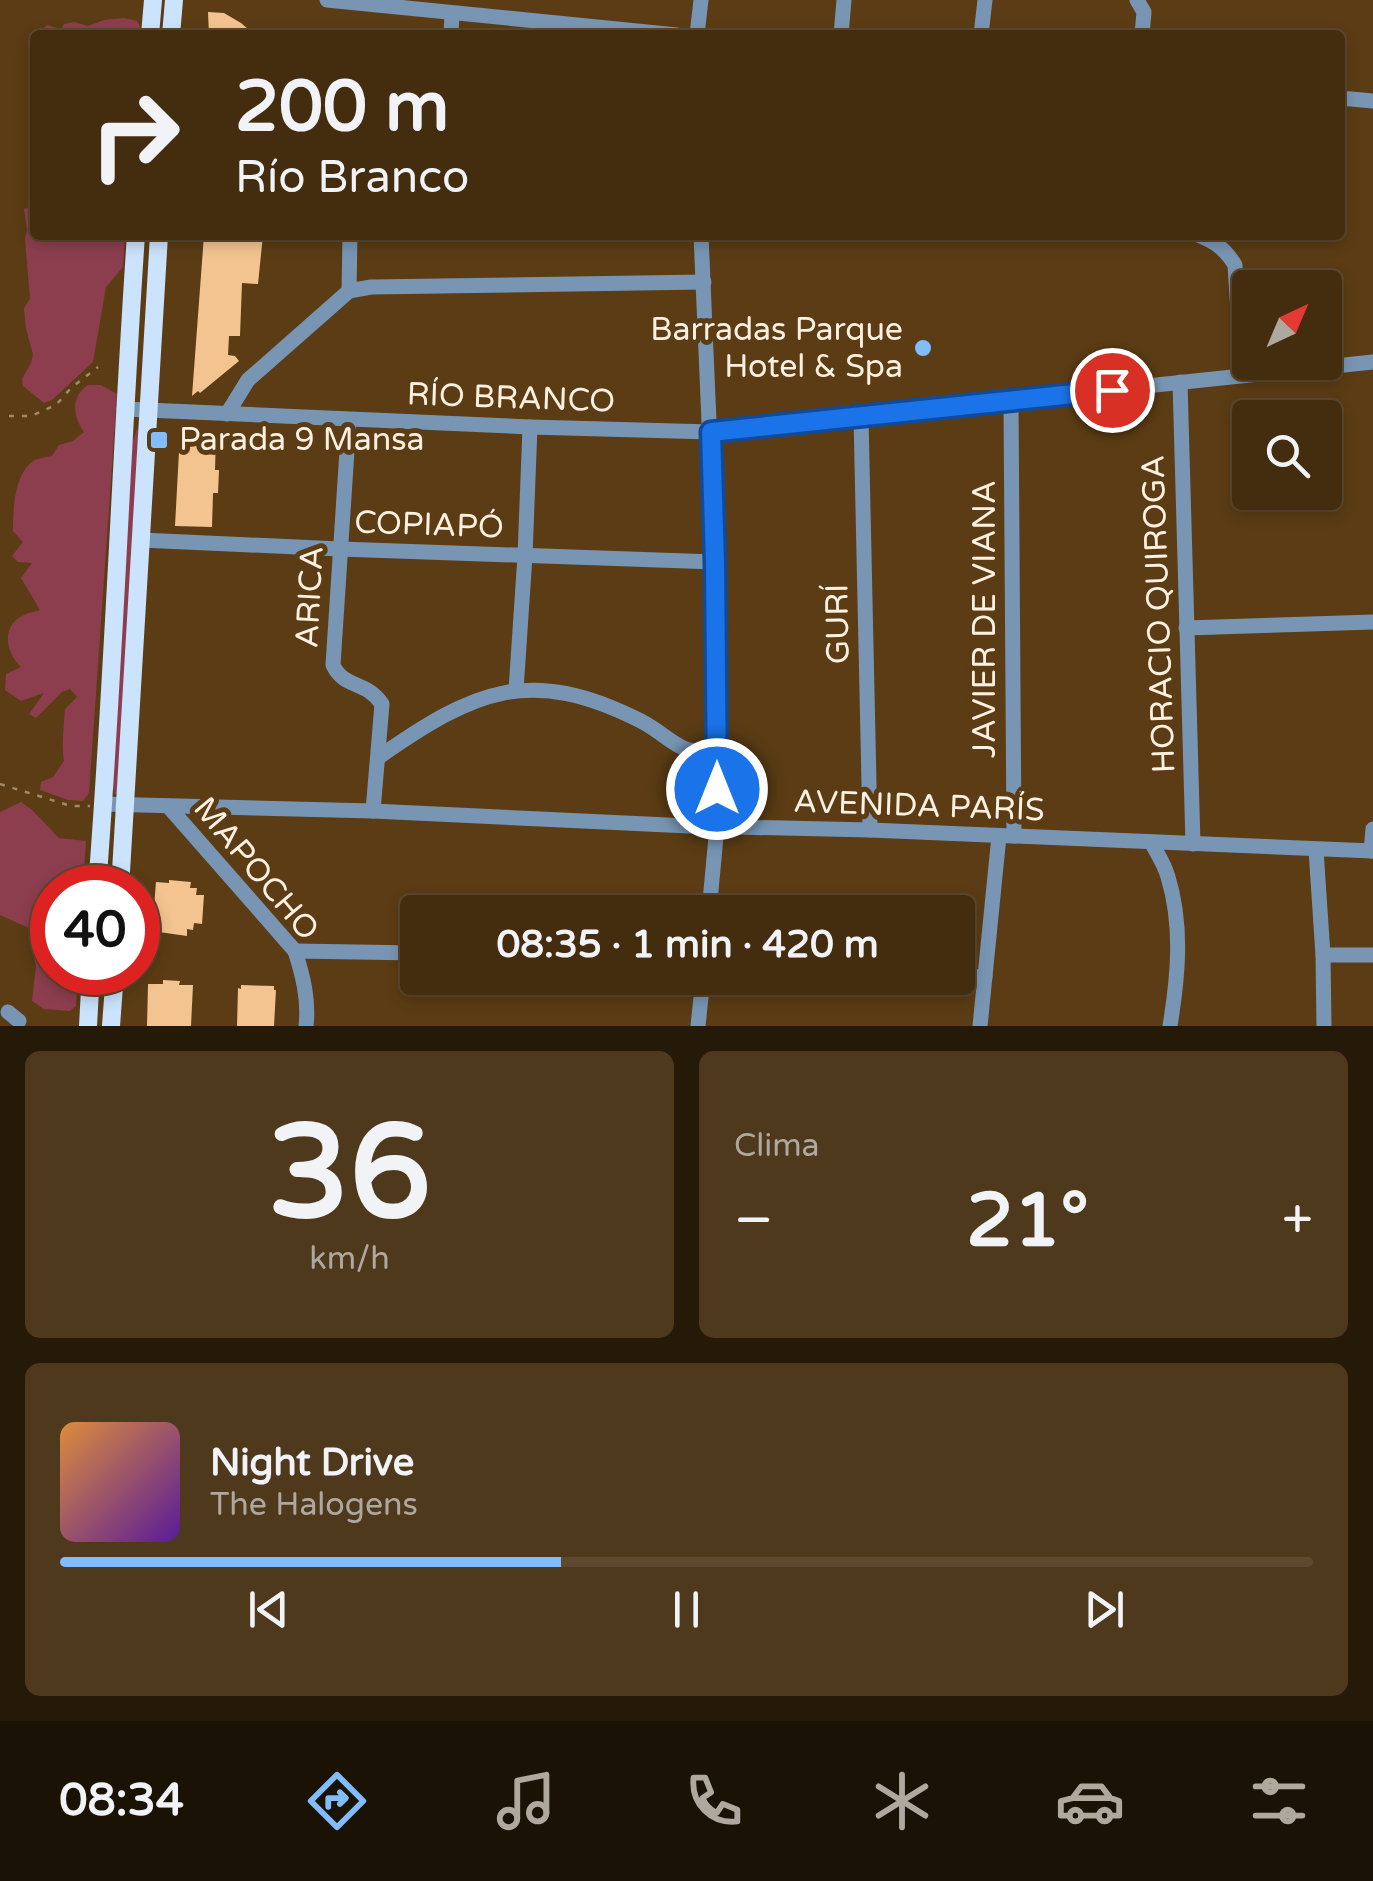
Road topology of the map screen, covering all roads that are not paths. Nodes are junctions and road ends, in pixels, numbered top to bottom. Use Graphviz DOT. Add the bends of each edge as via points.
graph roads {
  1 [pos="153,0"];
  2 [pos="174,0"];
  3 [pos="327,0"];
  4 [pos="701,0"];
  5 [pos="844,0"];
  6 [pos="985,0"];
  7 [pos="1138,0"];
  8 [pos="452,14"];
  9 [pos="150,30"];
  10 [pos="171,30"];
  11 [pos="451,30"];
  12 [pos="623,30"];
  13 [pos="698,30"];
  14 [pos="841,30"];
  15 [pos="982,30"];
  16 [pos="1142,30"];
  17 [pos="1345,98"];
  18 [pos="1373,101"];
  19 [pos="136,240"];
  20 [pos="159,240"];
  21 [pos="350,240"];
  22 [pos="701,240"];
  23 [pos="1211,240"];
  24 [pos="1236,270"];
  25 [pos="704,282"];
  26 [pos="349,291"];
  27 [pos="1373,362"];
  28 [pos="1342,365"];
  29 [pos="1232,376"];
  30 [pos="1180,382"];
  31 [pos="1011,402"];
  32 [pos="124,409"];
  33 [pos="149,410"];
  34 [pos="227,414"];
  35 [pos="862,417"];
  36 [pos="349,420"];
  37 [pos="530,427"];
  38 [pos="711,432"];
  39 [pos="141,540"];
  40 [pos="340,550"];
  41 [pos="525,556"];
  42 [pos="715,562"];
  43 [pos="1373,622"];
  44 [pos="1186,628"];
  45 [pos="516,690"];
  46 [pos="716,752"];
  47 [pos="378,757"];
  48 [pos="104,804"];
  49 [pos="124,804"];
  50 [pos="168,806"];
  51 [pos="372,811"];
  52 [pos="717,826"];
  53 [pos="1373,829"];
  54 [pos="870,830"];
  55 [pos="1006,836"];
  56 [pos="1150,842"];
  57 [pos="1193,844"];
  58 [pos="1316,850"];
  59 [pos="1372,851"];
  60 [pos="99,865"];
  61 [pos="121,865"];
  62 [pos="711,895"];
  63 [pos="295,950"];
  64 [pos="400,953"];
  65 [pos="1323,954"];
  66 [pos="1373,955"];
  67 [pos="975,976"];
  68 [pos="985,977"];
  69 [pos="90,995"];
  70 [pos="112,995"];
  71 [pos="701,995"];
  72 [pos="88,1026"];
  73 [pos="110,1026"];
  74 [pos="306,1026"];
  75 [pos="698,1026"];
  76 [pos="980,1026"];
  77 [pos="1170,1026"];
  78 [pos="1324,1026"];
  1 -- 9 [label="main road"];
  2 -- 10 [label="main road"];
  3 -- 8 [label="street"];
  4 -- 13 [label="street"];
  5 -- 14 [label="street"];
  6 -- 15 [label="street"];
  7 -- 16 [label="street"];
  8 -- 11 [label="street"];
  8 -- 12 [label="street"];
  17 -- 18 [label="street"];
  19 -- 32 [label="main road"];
  20 -- 33 [label="main road"];
  21 -- 26 [label="street"];
  22 -- 25 [label="street"];
  23 -- 24 [label="street"];
  25 -- 26 [label="street"];
  25 -- 38 [label="street"];
  26 -- 34 [label="street" via="248,380"];
  27 -- 28 [label="street, RÍO BRANCO"];
  29 -- 30 [label="street, RÍO BRANCO"];
  30 -- 31 [label="street, RÍO BRANCO"];
  30 -- 44 [label="street, HORACIO QUIROGA"];
  31 -- 35 [label="street, RÍO BRANCO"];
  31 -- 55 [label="street, JAVIER DE VIANA"];
  32 -- 33 [label="street, RÍO BRANCO"];
  32 -- 48 [label="main road"];
  33 -- 34 [label="street, RÍO BRANCO"];
  33 -- 39 [label="main road"];
  34 -- 36 [label="street, RÍO BRANCO"];
  35 -- 38 [label="street, RÍO BRANCO"];
  35 -- 54 [label="street, GURÍ"];
  36 -- 37 [label="street, RÍO BRANCO"];
  36 -- 40 [label="street, ARICA"];
  37 -- 38 [label="street, RÍO BRANCO"];
  37 -- 41 [label="street"];
  38 -- 42 [label="street"];
  39 -- 40 [label="street, COPIAPÓ"];
  39 -- 49 [label="main road"];
  40 -- 41 [label="street, COPIAPÓ"];
  40 -- 47 [label="street, ARICA" via="333,665 382,704"];
  41 -- 42 [label="street, COPIAPÓ"];
  41 -- 45 [label="street"];
  42 -- 46 [label="street"];
  43 -- 44 [label="street"];
  44 -- 57 [label="street, HORACIO QUIROGA"];
  45 -- 46 [label="street" via="573,693 647,724 686,750"];
  45 -- 47 [label="street" via="453,710"];
  46 -- 52 [label="street"];
  47 -- 51 [label="street, ARICA"];
  48 -- 49 [label="street, AVENIDA PARÍS"];
  48 -- 60 [label="main road"];
  49 -- 50 [label="street, AVENIDA PARÍS"];
  49 -- 61 [label="main road"];
  50 -- 51 [label="street, AVENIDA PARÍS"];
  50 -- 63 [label="street, MAPOCHO"];
  51 -- 52 [label="street, AVENIDA PARÍS"];
  52 -- 54 [label="street, AVENIDA PARÍS"];
  52 -- 62 [label="street"];
  53 -- 59 [label="street"];
  54 -- 55 [label="street, AVENIDA PARÍS"];
  55 -- 56 [label="street, AVENIDA PARÍS"];
  55 -- 68 [label="street, JAVIER DE VIANA"];
  56 -- 57 [label="street, AVENIDA PARÍS"];
  56 -- 77 [label="street" via="1168,874 1177,923"];
  57 -- 58 [label="street, AVENIDA PARÍS"];
  58 -- 59 [label="street, AVENIDA PARÍS"];
  58 -- 65 [label="street"];
  63 -- 64 [label="street"];
  63 -- 74 [label="street, MAPOCHO"];
  65 -- 66 [label="street"];
  65 -- 78 [label="street"];
  67 -- 68 [label="street"];
  68 -- 76 [label="street, JAVIER DE VIANA"];
  69 -- 72 [label="main road"];
  70 -- 73 [label="main road"];
  71 -- 75 [label="street"];
}
